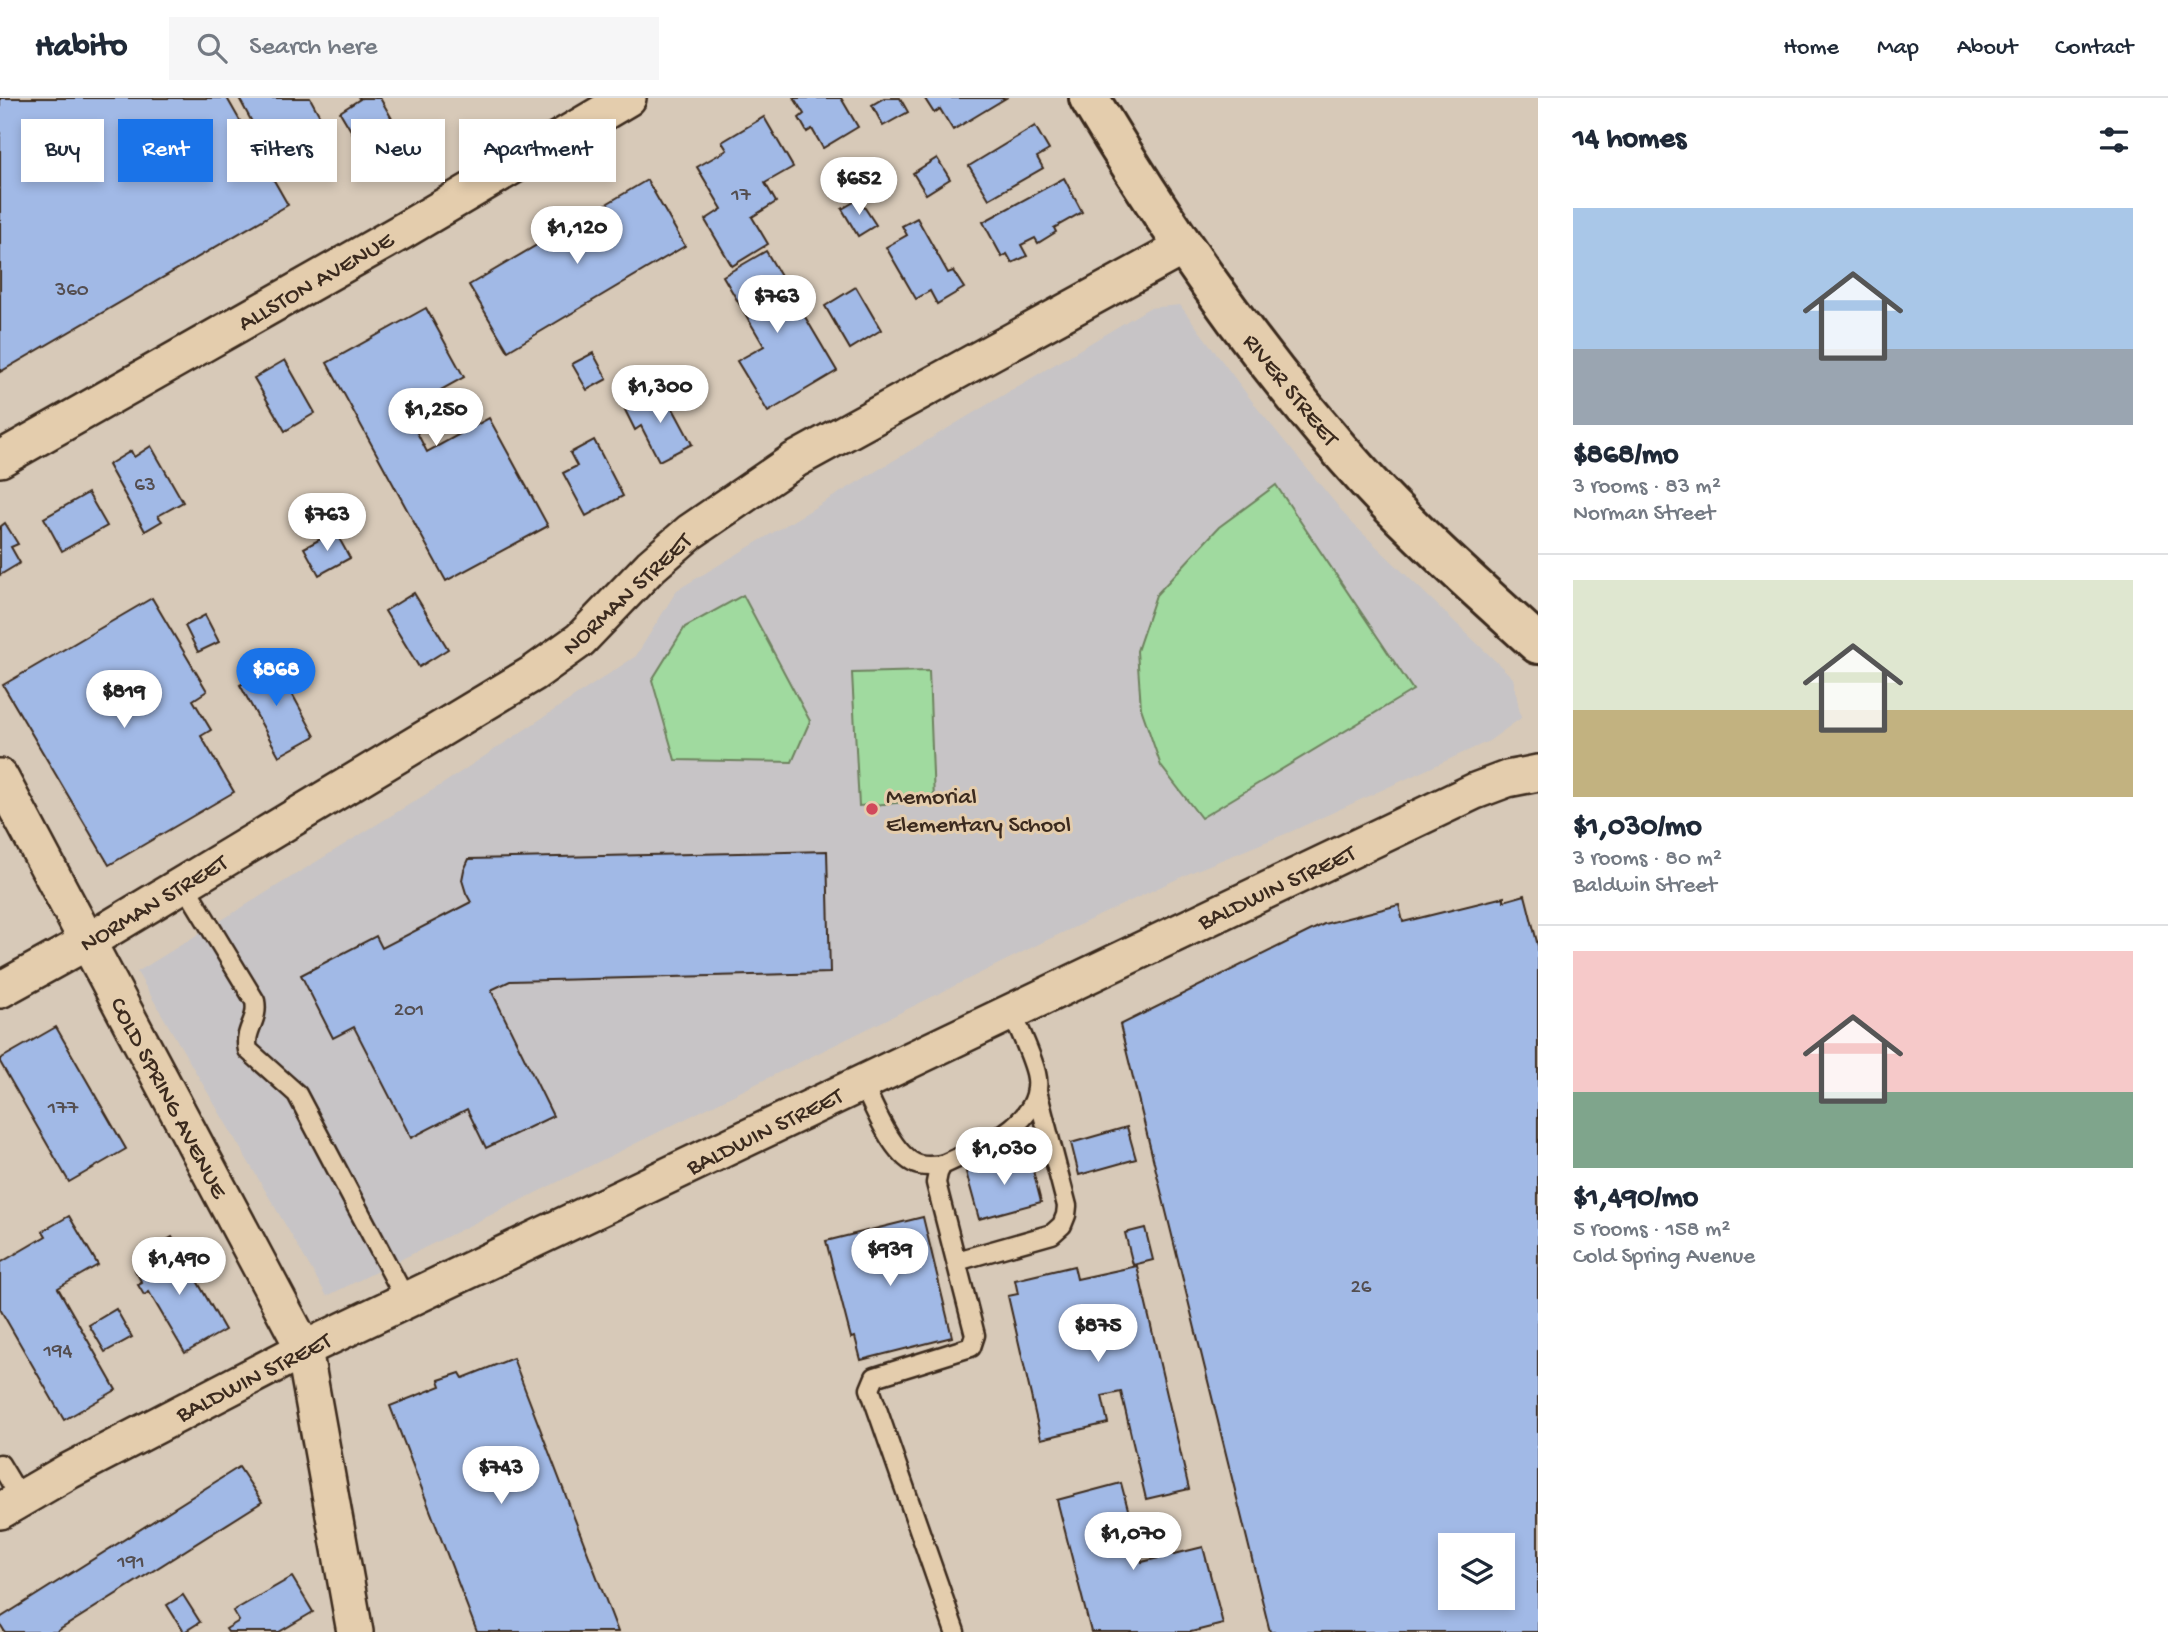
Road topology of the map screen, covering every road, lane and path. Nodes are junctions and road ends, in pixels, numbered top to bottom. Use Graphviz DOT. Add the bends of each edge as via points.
graph roads {
  1 [pos="628,98"];
  2 [pos="1089,98"];
  3 [pos="1184,247"];
  4 [pos="0,459"];
  5 [pos="1538,644"];
  6 [pos="1538,773"];
  7 [pos="0,777"];
  8 [pos="184,884"];
  9 [pos="87,942"];
  10 [pos="0,990"];
  11 [pos="1012,1012"];
  12 [pos="862,1083"];
  13 [pos="1037,1091"];
  14 [pos="942,1165"];
  15 [pos="957,1261"];
  16 [pos="406,1300"];
  17 [pos="304,1349"];
  18 [pos="0,1464"];
  19 [pos="11,1505"];
  20 [pos="355,1632"];
  21 [pos="955,1632"];
  1 -- 4 [label="street, ALLSTON AVENUE"];
  2 -- 3 [label="main road, RIVER STREET"];
  3 -- 5 [label="main road, RIVER STREET" via="1270,364 1371,485"];
  3 -- 8 [label="street, NORMAN STREET" via="795,460 670,549 558,657"];
  6 -- 11 [label="street, BALDWIN STREET" via="1475,791"];
  7 -- 9 [label="street, COLD SPRING AVENUE"];
  8 -- 9 [label="street, NORMAN STREET"];
  8 -- 16 [label="lane" via="255,1001 257,1012 246,1040 248,1050 297,1094"];
  9 -- 10 [label="street, NORMAN STREET"];
  9 -- 17 [label="street, COLD SPRING AVENUE"];
  11 -- 12 [label="street, BALDWIN STREET"];
  11 -- 13 [label="lane" via="1037,1074"];
  12 -- 14 [label="lane" via="906,1158 918,1165"];
  12 -- 16 [label="street, BALDWIN STREET"];
  13 -- 14 [label="lane" via="1023,1119"];
  13 -- 15 [label="lane" via="1066,1197 1062,1225 1052,1234"];
  14 -- 15 [label="lane" via="936,1184"];
  15 -- 21 [label="lane" via="975,1335 971,1347 875,1377 870,1389"];
  16 -- 17 [label="street, BALDWIN STREET"];
  17 -- 19 [label="street, BALDWIN STREET"];
  17 -- 20 [label="street, COLD SPRING AVENUE"];
  18 -- 19 [label="lane"];
}
